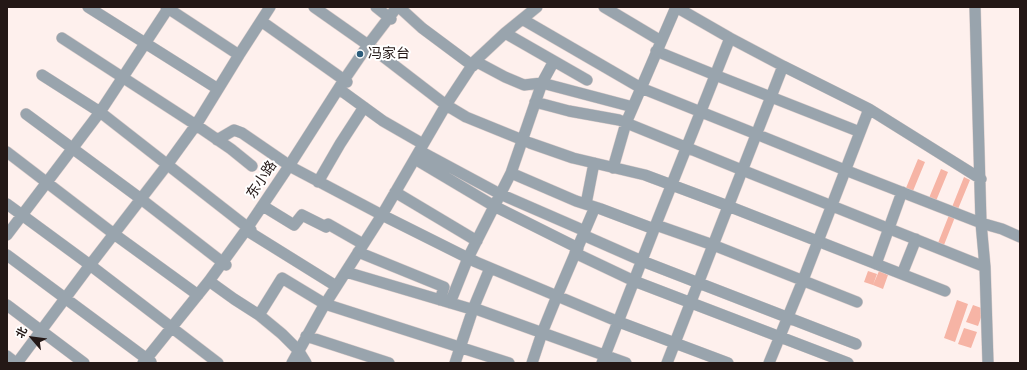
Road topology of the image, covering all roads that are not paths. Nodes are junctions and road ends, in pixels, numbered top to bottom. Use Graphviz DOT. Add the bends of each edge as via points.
graph roads {
  1 [pos="88,7"];
  2 [pos="270,7"];
  3 [pos="314,7"];
  4 [pos="376,7"];
  5 [pos="399,7"];
  6 [pos="537,7"];
  7 [pos="604,7"];
  8 [pos="676,7"];
  9 [pos="975,7"];
  10 [pos="168,8"];
  11 [pos="390,18"];
  12 [pos="522,20"];
  13 [pos="261,21"];
  14 [pos="505,33"];
  15 [pos="62,38"];
  16 [pos="730,38"];
  17 [pos="661,41"];
  18 [pos="146,43"];
  19 [pos="369,46"];
  20 [pos="656,51"];
  21 [pos="239,55"];
  22 [pos="554,61"];
  23 [pos="474,63"];
  24 [pos="783,66"];
  25 [pos="42,74"];
  26 [pos="715,75"];
  27 [pos="123,77"];
  28 [pos="587,80"];
  29 [pos="542,83"];
  30 [pos="343,85"];
  31 [pos="641,88"];
  32 [pos="218,89"];
  33 [pos="771,97"];
  34 [pos="535,102"];
  35 [pos="446,105"];
  36 [pos="364,107"];
  37 [pos="633,107"];
  38 [pos="869,109"];
  39 [pos="100,112"];
  40 [pos="700,112"];
  41 [pos="26,114"];
  42 [pos="626,123"];
  43 [pos="196,125"];
  44 [pos="860,132"];
  45 [pos="756,134"];
  46 [pos="217,140"];
  47 [pos="523,140"];
  48 [pos="686,148"];
  49 [pos="72,149"];
  50 [pos="7,152"];
  51 [pos="419,152"];
  52 [pos="594,163"];
  53 [pos="167,165"];
  54 [pos="252,166"];
  55 [pos="291,167"];
  56 [pos="613,168"];
  57 [pos="742,170"];
  58 [pos="845,170"];
  59 [pos="510,173"];
  60 [pos="981,179"];
  61 [pos="47,182"];
  62 [pos="318,182"];
  63 [pos="671,185"];
  64 [pos="395,192"];
  65 [pos="902,192"];
  66 [pos="500,194"];
  67 [pos="141,199"];
  68 [pos="7,204"];
  69 [pos="590,205"];
  70 [pos="832,205"];
  71 [pos="494,206"];
  72 [pos="728,206"];
  73 [pos="264,207"];
  74 [pos="22,215"];
  75 [pos="382,215"];
  76 [pos="982,223"];
  77 [pos="655,227"];
  78 [pos="889,228"];
  79 [pos="249,230"];
  80 [pos="584,233"];
  81 [pos="114,234"];
  82 [pos="7,235"];
  83 [pos="1020,237"];
  84 [pos="916,239"];
  85 [pos="477,241"];
  86 [pos="818,241"];
  87 [pos="713,245"];
  88 [pos="361,248"];
  89 [pos="577,250"];
  90 [pos="7,256"];
  91 [pos="468,258"];
  92 [pos="642,262"];
  93 [pos="224,264"];
  94 [pos="876,264"];
  95 [pos="90,265"];
  96 [pos="985,267"];
  97 [pos="490,268"];
  98 [pos="346,272"];
  99 [pos="902,274"];
  100 [pos="803,280"];
  101 [pos="634,281"];
  102 [pos="211,282"];
  103 [pos="698,283"];
  104 [pos="336,286"];
  105 [pos="945,291"];
  106 [pos="198,295"];
  107 [pos="557,296"];
  108 [pos="65,299"];
  109 [pos="445,302"];
  110 [pos="856,302"];
  111 [pos="690,303"];
  112 [pos="325,304"];
  113 [pos="7,305"];
  114 [pos="473,309"];
  115 [pos="259,315"];
  116 [pos="788,317"];
  117 [pos="619,322"];
  118 [pos="174,329"];
  119 [pos="41,330"];
  120 [pos="542,333"];
  121 [pos="306,336"];
  122 [pos="780,336"];
  123 [pos="675,343"];
  124 [pos="856,344"];
  125 [pos="461,347"];
  126 [pos="298,350"];
  127 [pos="7,356"];
  128 [pos="604,359"];
  129 [pos="148,362"];
  130 [pos="16,363"];
  131 [pos="84,363"];
  132 [pos="218,363"];
  133 [pos="292,363"];
  134 [pos="306,363"];
  135 [pos="389,363"];
  136 [pos="455,363"];
  137 [pos="509,363"];
  138 [pos="532,363"];
  139 [pos="626,363"];
  140 [pos="667,363"];
  141 [pos="728,363"];
  142 [pos="769,363"];
  143 [pos="848,363"];
  144 [pos="988,363"];
  1 -- 18 [label="street"];
  2 -- 13 [label="street"];
  3 -- 19 [label="street"];
  4 -- 11 [label="street"];
  5 -- 11 [label="street, 东小路"];
  5 -- 23 [label="street" via="422,28"];
  6 -- 12 [label="street"];
  7 -- 17 [label="street"];
  8 -- 16 [label="street"];
  8 -- 17 [label="street"];
  9 -- 60 [label="street"];
  10 -- 18 [label="street"];
  10 -- 21 [label="street"];
  11 -- 19 [label="street, 东小路"];
  12 -- 14 [label="street"];
  12 -- 31 [label="street"];
  13 -- 21 [label="street"];
  13 -- 30 [label="street"];
  14 -- 22 [label="street"];
  14 -- 23 [label="street"];
  15 -- 27 [label="street"];
  16 -- 24 [label="street"];
  16 -- 26 [label="street"];
  17 -- 20 [label="street"];
  18 -- 27 [label="street"];
  18 -- 32 [label="street"];
  19 -- 30 [label="street, 东小路"];
  19 -- 35 [label="street"];
  20 -- 26 [label="street"];
  20 -- 31 [label="street"];
  21 -- 32 [label="street"];
  22 -- 28 [label="street"];
  22 -- 29 [label="street"];
  23 -- 29 [label="street" via="524,85"];
  23 -- 35 [label="street"];
  24 -- 33 [label="street"];
  24 -- 38 [label="street"];
  25 -- 39 [label="street"];
  26 -- 33 [label="street"];
  26 -- 40 [label="street"];
  27 -- 39 [label="street"];
  27 -- 43 [label="street"];
  29 -- 34 [label="street"];
  29 -- 37 [label="street"];
  30 -- 36 [label="street"];
  30 -- 55 [label="street, 东小路"];
  31 -- 37 [label="street"];
  31 -- 40 [label="street"];
  32 -- 43 [label="street"];
  33 -- 44 [label="street"];
  33 -- 45 [label="street"];
  34 -- 42 [label="street"];
  34 -- 47 [label="street"];
  35 -- 47 [label="street" via="466,117"];
  35 -- 51 [label="street"];
  36 -- 51 [label="street"];
  36 -- 62 [label="street"];
  37 -- 42 [label="street"];
  38 -- 44 [label="street"];
  38 -- 60 [label="street"];
  39 -- 49 [label="street"];
  39 -- 53 [label="street"];
  40 -- 45 [label="street"];
  40 -- 48 [label="street"];
  41 -- 49 [label="street"];
  42 -- 48 [label="street"];
  42 -- 56 [label="street"];
  43 -- 46 [label="street"];
  43 -- 53 [label="street"];
  44 -- 58 [label="street"];
  45 -- 57 [label="street"];
  45 -- 58 [label="street"];
  46 -- 54 [label="street"];
  46 -- 55 [label="street" via="234,130"];
  47 -- 52 [label="street"];
  47 -- 59 [label="street"];
  48 -- 57 [label="street"];
  48 -- 63 [label="street"];
  49 -- 61 [label="street"];
  49 -- 67 [label="street"];
  50 -- 61 [label="street"];
  51 -- 64 [label="street"];
  51 -- 66 [label="street"];
  51 -- 71 [label="street"];
  52 -- 56 [label="street"];
  52 -- 69 [label="street"];
  53 -- 67 [label="street"];
  53 -- 79 [label="street"];
  55 -- 62 [label="street"];
  55 -- 73 [label="street, 东小路"];
  56 -- 63 [label="street" via="645,175"];
  57 -- 70 [label="street"];
  57 -- 72 [label="street"];
  58 -- 65 [label="street"];
  58 -- 70 [label="street"];
  59 -- 66 [label="street"];
  59 -- 69 [label="street"];
  60 -- 76 [label="street"];
  61 -- 74 [label="street"];
  61 -- 81 [label="street"];
  62 -- 75 [label="street"];
  63 -- 72 [label="street"];
  63 -- 77 [label="street"];
  64 -- 75 [label="street"];
  64 -- 85 [label="street"];
  65 -- 76 [label="street"];
  65 -- 78 [label="street"];
  66 -- 71 [label="street"];
  66 -- 80 [label="street"];
  67 -- 81 [label="street"];
  67 -- 93 [label="street"];
  68 -- 74 [label="street"];
  69 -- 77 [label="street"];
  69 -- 80 [label="street"];
  70 -- 78 [label="street"];
  70 -- 86 [label="street"];
  71 -- 85 [label="street"];
  71 -- 89 [label="street"];
  72 -- 86 [label="street"];
  72 -- 87 [label="street"];
  73 -- 79 [label="street, 东小路"];
  73 -- 88 [label="street" via="294,225 302,215 326,227 328,224"];
  74 -- 82 [label="street"];
  74 -- 95 [label="street"];
  75 -- 88 [label="street"];
  75 -- 91 [label="street"];
  76 -- 83 [label="street"];
  76 -- 96 [label="street"];
  77 -- 87 [label="street"];
  77 -- 92 [label="street"];
  78 -- 84 [label="street"];
  78 -- 94 [label="street"];
  79 -- 93 [label="street, 东小路"];
  79 -- 104 [label="street"];
  80 -- 89 [label="street"];
  80 -- 92 [label="street"];
  81 -- 95 [label="street"];
  81 -- 106 [label="street"];
  84 -- 96 [label="street"];
  84 -- 99 [label="street"];
  85 -- 91 [label="street"];
  86 -- 94 [label="street"];
  86 -- 100 [label="street"];
  87 -- 100 [label="street"];
  87 -- 103 [label="street"];
  88 -- 98 [label="street"];
  88 -- 109 [label="street" via="444,288"];
  89 -- 101 [label="street"];
  89 -- 107 [label="street"];
  90 -- 108 [label="street"];
  91 -- 97 [label="street"];
  91 -- 109 [label="street"];
  92 -- 101 [label="street"];
  92 -- 103 [label="street"];
  93 -- 102 [label="street, 东小路"];
  94 -- 99 [label="street"];
  95 -- 108 [label="street"];
  95 -- 118 [label="street"];
  96 -- 144 [label="street"];
  97 -- 107 [label="street"];
  97 -- 114 [label="street"];
  98 -- 104 [label="street"];
  98 -- 109 [label="street"];
  99 -- 105 [label="street"];
  100 -- 110 [label="street"];
  100 -- 116 [label="street"];
  101 -- 111 [label="street"];
  101 -- 117 [label="street"];
  102 -- 106 [label="street, 东小路"];
  102 -- 115 [label="street"];
  102 -- 118 [label="street, 东小路"];
  103 -- 111 [label="street"];
  103 -- 116 [label="street"];
  104 -- 112 [label="street"];
  106 -- 118 [label="street, 东小路"];
  107 -- 117 [label="street"];
  107 -- 120 [label="street"];
  108 -- 119 [label="street"];
  108 -- 129 [label="street"];
  109 -- 114 [label="street"];
  111 -- 122 [label="street"];
  111 -- 123 [label="street"];
  112 -- 115 [label="street" via="282,278"];
  112 -- 121 [label="street"];
  112 -- 125 [label="street"];
  113 -- 119 [label="street"];
  114 -- 120 [label="street"];
  114 -- 125 [label="street"];
  115 -- 126 [label="street"];
  116 -- 122 [label="street"];
  116 -- 124 [label="street"];
  117 -- 123 [label="street"];
  117 -- 128 [label="street"];
  118 -- 129 [label="street, 东小路"];
  118 -- 132 [label="street"];
  119 -- 130 [label="street"];
  119 -- 131 [label="street"];
  120 -- 128 [label="street"];
  120 -- 138 [label="street"];
  121 -- 126 [label="street"];
  121 -- 135 [label="street"];
  122 -- 142 [label="street"];
  122 -- 143 [label="street"];
  123 -- 140 [label="street"];
  123 -- 141 [label="street"];
  125 -- 136 [label="street"];
  125 -- 137 [label="street"];
  126 -- 133 [label="street"];
  126 -- 134 [label="street"];
  127 -- 130 [label="street"];
  128 -- 139 [label="street"];
}
